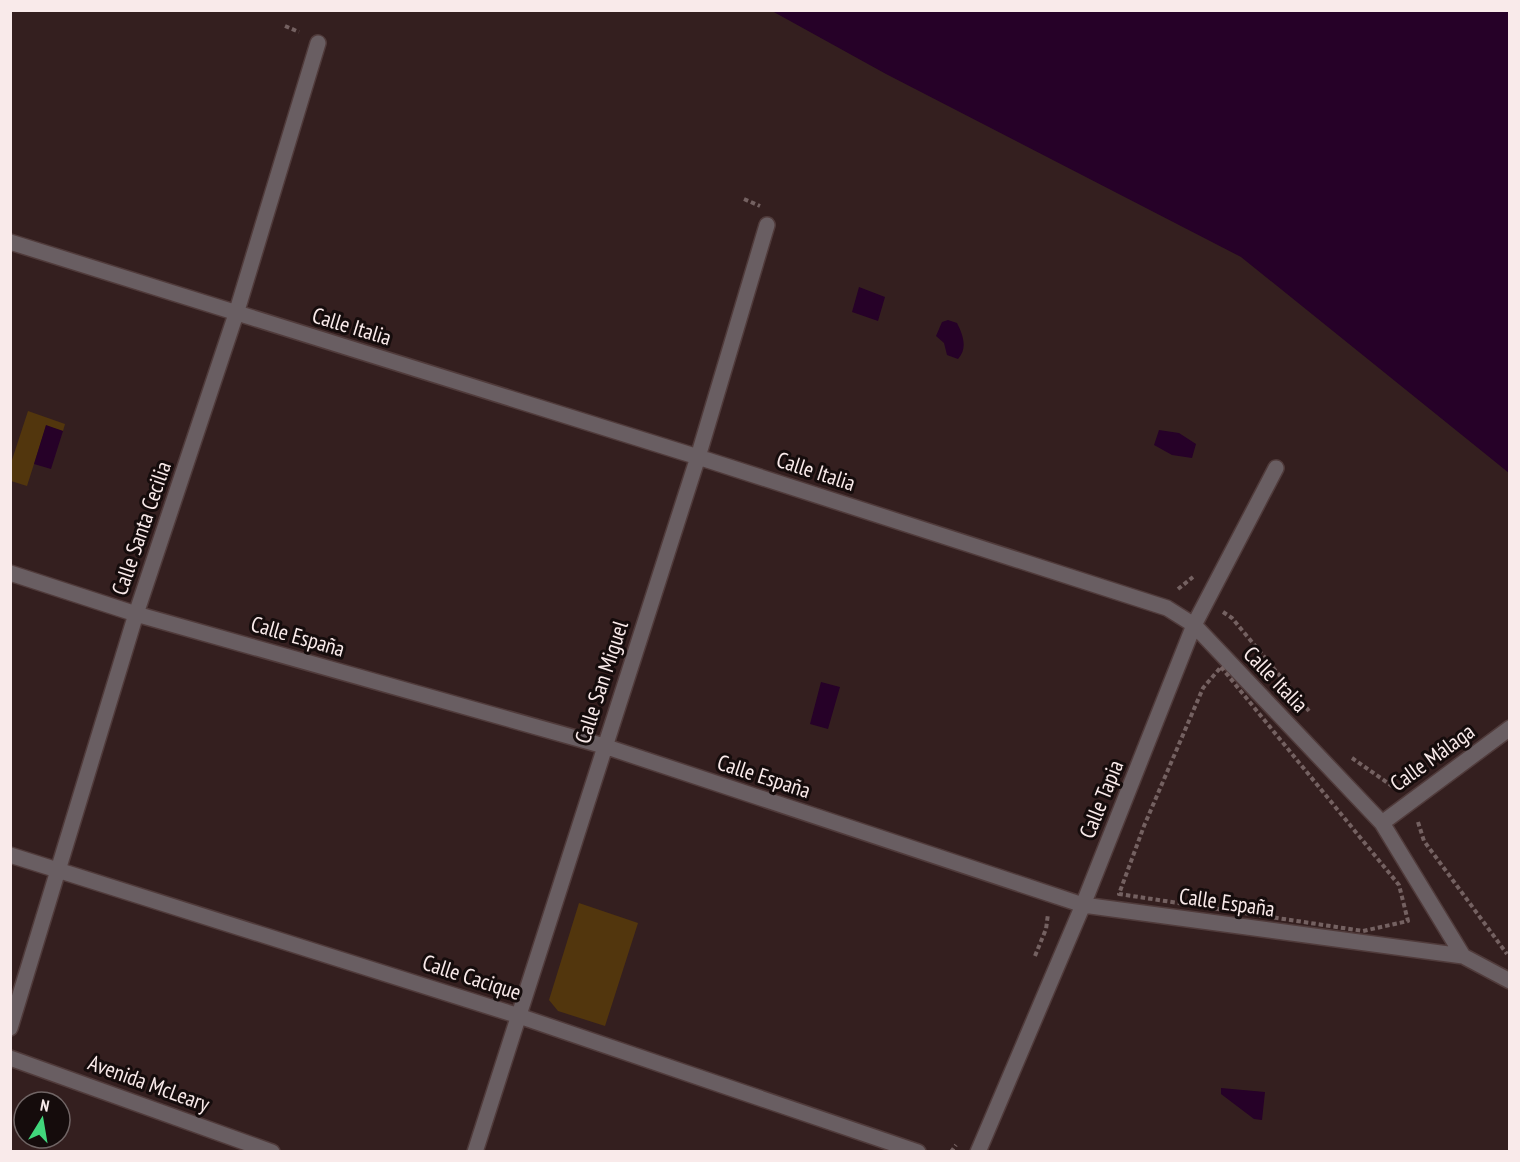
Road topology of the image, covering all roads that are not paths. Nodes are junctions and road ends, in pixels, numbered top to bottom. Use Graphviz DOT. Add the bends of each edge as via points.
graph roads {
  1 [pos="318,43"];
  2 [pos="768,225"];
  3 [pos="10,242"];
  4 [pos="236,314"];
  5 [pos="698,457"];
  6 [pos="1276,468"];
  7 [pos="10,573"];
  8 [pos="136,614"];
  9 [pos="1194,625"];
  10 [pos="1509,728"];
  11 [pos="604,747"];
  12 [pos="1382,823"];
  13 [pos="10,855"];
  14 [pos="57,869"];
  15 [pos="1083,905"];
  16 [pos="1463,956"];
  17 [pos="1509,981"];
  18 [pos="519,1016"];
  19 [pos="10,1028"];
  20 [pos="10,1058"];
  21 [pos="240,1146"];
  22 [pos="272,1152"];
  23 [pos="475,1152"];
  24 [pos="918,1152"];
  25 [pos="978,1152"];
  1 -- 4 [label="street, Calle Santa Cecilia"];
  2 -- 5 [label="street, Calle San Miguel"];
  3 -- 4 [label="street, Calle Italia"];
  4 -- 5 [label="street, Calle Italia"];
  4 -- 8 [label="street, Calle Santa Cecilia"];
  5 -- 9 [label="street, Calle Italia" via="1167,608"];
  5 -- 11 [label="street, Calle San Miguel"];
  6 -- 9 [label="street, Calle Tapia"];
  7 -- 8 [label="street, Calle España"];
  8 -- 11 [label="street, Calle España"];
  8 -- 14 [label="street, Calle Santa Cecilia"];
  9 -- 12 [label="street, Calle Italia"];
  9 -- 15 [label="street, Calle Tapia"];
  10 -- 12 [label="street, Calle Málaga"];
  11 -- 15 [label="street, Calle España"];
  11 -- 18 [label="street, Calle San Miguel"];
  12 -- 16 [label="street, Calle Italia"];
  13 -- 14 [label="street, Calle Cacique"];
  14 -- 18 [label="street, Calle Cacique"];
  14 -- 19 [label="street, Calle Santa Cecilia"];
  15 -- 16 [label="street, Calle España"];
  15 -- 25 [label="street, Calle Tapia"];
  16 -- 17 [label="street, Calle España"];
  18 -- 23 [label="street, Calle San Miguel"];
  18 -- 24 [label="street, Calle Cacique"];
  20 -- 21 [label="street, Avenida McLeary"];
  21 -- 22 [label="street, Avenida McLeary"];
}
